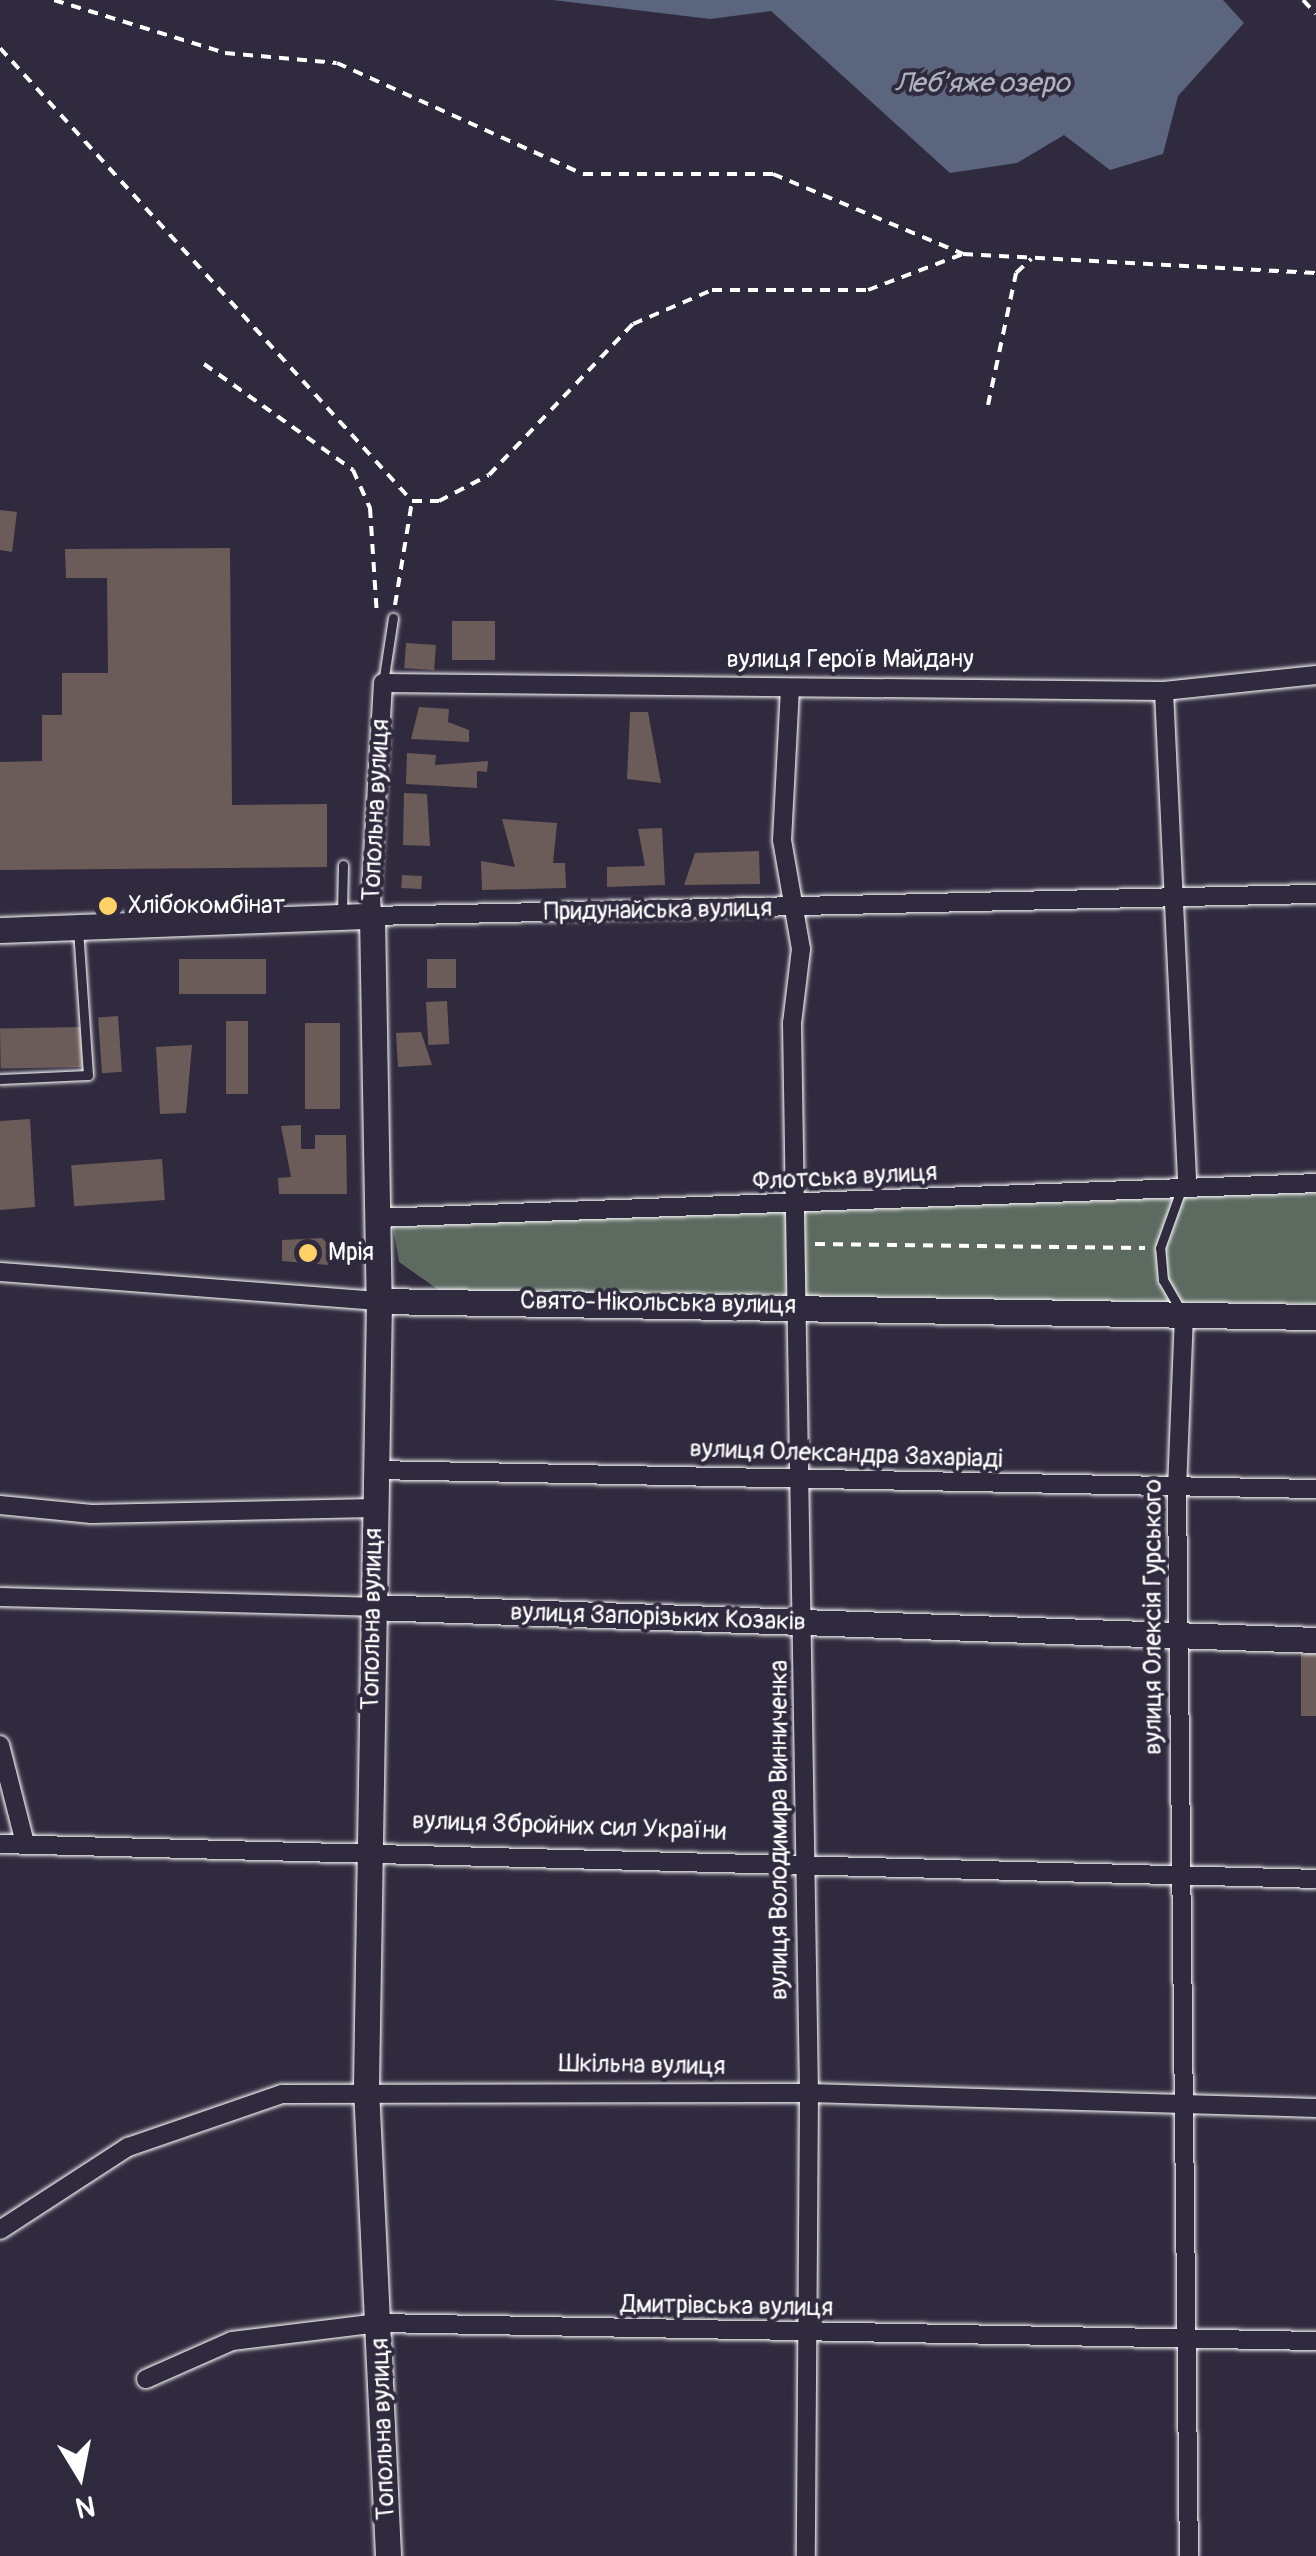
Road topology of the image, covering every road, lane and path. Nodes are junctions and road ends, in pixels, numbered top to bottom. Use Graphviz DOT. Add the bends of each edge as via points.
graph roads {
  1 [pos="54,0"];
  2 [pos="1303,0"];
  3 [pos="1316,14"];
  4 [pos="0,48"];
  5 [pos="963,254"];
  6 [pos="1031,259"];
  7 [pos="1316,273"];
  8 [pos="204,364"];
  9 [pos="988,405"];
  10 [pos="412,501"];
  11 [pos="393,618"];
  12 [pos="389,638"];
  13 [pos="1316,675"];
  14 [pos="382,682"];
  15 [pos="790,688"];
  16 [pos="1164,691"];
  17 [pos="343,865"];
  18 [pos="1316,894"];
  19 [pos="1172,898"];
  20 [pos="791,908"];
  21 [pos="342,916"];
  22 [pos="372,916"];
  23 [pos="78,925"];
  24 [pos="0,930"];
  25 [pos="0,1079"];
  26 [pos="1186,1181"];
  27 [pos="1316,1183"];
  28 [pos="793,1207"];
  29 [pos="377,1218"];
  30 [pos="794,1244"];
  31 [pos="1160,1248"];
  32 [pos="0,1272"];
  33 [pos="380,1301"];
  34 [pos="796,1306"];
  35 [pos="1184,1315"];
  36 [pos="1316,1317"];
  37 [pos="375,1470"];
  38 [pos="800,1478"];
  39 [pos="1316,1489"];
  40 [pos="1177,1490"];
  41 [pos="0,1505"];
  42 [pos="374,1508"];
  43 [pos="0,1597"];
  44 [pos="372,1607"];
  45 [pos="804,1624"];
  46 [pos="1178,1640"];
  47 [pos="1316,1640"];
  48 [pos="0,1745"];
  49 [pos="24,1839"];
  50 [pos="0,1844"];
  51 [pos="371,1847"];
  52 [pos="802,1859"];
  53 [pos="1182,1878"];
  54 [pos="1316,1878"];
  55 [pos="366,2088"];
  56 [pos="809,2093"];
  57 [pos="1182,2103"];
  58 [pos="1316,2108"];
  59 [pos="0,2230"];
  60 [pos="380,2322"];
  61 [pos="804,2334"];
  62 [pos="1187,2340"];
  63 [pos="1316,2341"];
  64 [pos="146,2379"];
  65 [pos="388,2556"];
  66 [pos="806,2556"];
  67 [pos="1189,2556"];
  1 -- 5 [label="path" via="208,49 337,64 584,174 773,174"];
  2 -- 3 [label="path"];
  4 -- 10 [label="path"];
  5 -- 6 [label="path"];
  5 -- 10 [label="path" via="868,290 712,290 652,310 489,475 440,500"];
  6 -- 7 [label="path"];
  6 -- 9 [label="path" via="1016,272"];
  8 -- 12 [label="path" via="354,470 370,508 378,628"];
  10 -- 11 [label="path"];
  11 -- 12 [label="lane"];
  12 -- 14 [label="lane"];
  13 -- 16 [label="street, вулиця Героїв Майдану"];
  14 -- 15 [label="street, вулиця Героїв Майдану"];
  14 -- 22 [label="street, Топольна вулиця"];
  15 -- 16 [label="street, вулиця Героїв Майдану" via="837,682"];
  15 -- 20 [label="street, вулиця Володимира Винниченка" via="782,840"];
  16 -- 19 [label="street"];
  17 -- 21 [label="lane"];
  18 -- 19 [label="street, Придунайська вулиця"];
  19 -- 20 [label="street, Придунайська вулиця"];
  19 -- 26 [label="street"];
  20 -- 22 [label="street, Придунайська вулиця"];
  20 -- 28 [label="street, вулиця Володимира Винниченка" via="801,949"];
  21 -- 22 [label="main road, Придунайська вулиця"];
  21 -- 23 [label="main road, Придунайська вулиця"];
  22 -- 29 [label="main road, Топольна вулиця"];
  23 -- 24 [label="main road, Придунайська вулиця"];
  23 -- 25 [label="lane" via="88,1074"];
  26 -- 27 [label="street, Флотська вулиця"];
  26 -- 28 [label="street, Флотська вулиця"];
  26 -- 31 [label="lane"];
  28 -- 29 [label="street, Флотська вулиця"];
  28 -- 30 [label="street, вулиця Володимира Винниченка"];
  29 -- 33 [label="main road, Топольна вулиця"];
  30 -- 31 [label="path"];
  30 -- 34 [label="street, вулиця Володимира Винниченка"];
  31 -- 35 [label="lane, вулиця Олексія Гурського" via="1163,1280"];
  32 -- 33 [label="street, Свято-Нікольська вулиця"];
  33 -- 34 [label="main road, Свято-Нікольська вулиця"];
  33 -- 37 [label="main road, Топольна вулиця"];
  34 -- 35 [label="main road, Свято-Нікольська вулиця"];
  34 -- 38 [label="street, вулиця Володимира Винниченка"];
  35 -- 36 [label="main road, Свято-Нікольська вулиця"];
  35 -- 40 [label="street, вулиця Олексія Гурського"];
  37 -- 38 [label="street, вулиця Олександра Захаріаді"];
  37 -- 42 [label="main road, Топольна вулиця"];
  38 -- 40 [label="street, вулиця Олександра Захаріаді"];
  38 -- 45 [label="street, вулиця Володимира Винниченка"];
  39 -- 40 [label="street, вулиця Олександра Захаріаді"];
  40 -- 46 [label="street, вулиця Олексія Гурського"];
  41 -- 42 [label="street" via="92,1514"];
  42 -- 44 [label="main road, Топольна вулиця"];
  43 -- 44 [label="street, вулиця Запорізьких Козаків"];
  44 -- 45 [label="main road, вулиця Запорізьких Козаків"];
  44 -- 51 [label="main road, Топольна вулиця"];
  45 -- 46 [label="main road, вулиця Запорізьких Козаків"];
  45 -- 52 [label="street, вулиця Володимира Винниченка"];
  46 -- 47 [label="main road, вулиця Запорізьких Козаків"];
  46 -- 53 [label="street, вулиця Олексія Гурського"];
  48 -- 49 [label="street"];
  49 -- 50 [label="street, вулиця Збройних сил України"];
  49 -- 51 [label="street, вулиця Збройних сил України"];
  51 -- 52 [label="street, вулиця Збройних сил України"];
  51 -- 55 [label="main road, Топольна вулиця"];
  52 -- 53 [label="street, вулиця Збройних сил України"];
  52 -- 56 [label="street, вулиця Володимира Винниченка"];
  53 -- 54 [label="street, вулиця Збройних сил України"];
  53 -- 57 [label="street, вулиця Олексія Гурського"];
  55 -- 56 [label="street, Шкільна вулиця"];
  55 -- 59 [label="street, Шкільна вулиця" via="282,2094 128,2147"];
  55 -- 60 [label="main road, Топольна вулиця"];
  56 -- 57 [label="street, Шкільна вулиця"];
  56 -- 61 [label="street, вулиця Володимира Винниченка"];
  57 -- 58 [label="street, Шкільна вулиця"];
  57 -- 62 [label="street, вулиця Олексія Гурського"];
  60 -- 61 [label="street, Дмитрівська вулиця"];
  60 -- 64 [label="street, Дмитрівська вулиця" via="232,2340"];
  60 -- 65 [label="main road, Топольна вулиця"];
  61 -- 62 [label="street, Дмитрівська вулиця"];
  61 -- 66 [label="street, вулиця Володимира Винниченка"];
  62 -- 63 [label="street, Дмитрівська вулиця"];
  62 -- 67 [label="street, вулиця Олексія Гурського"];
}
